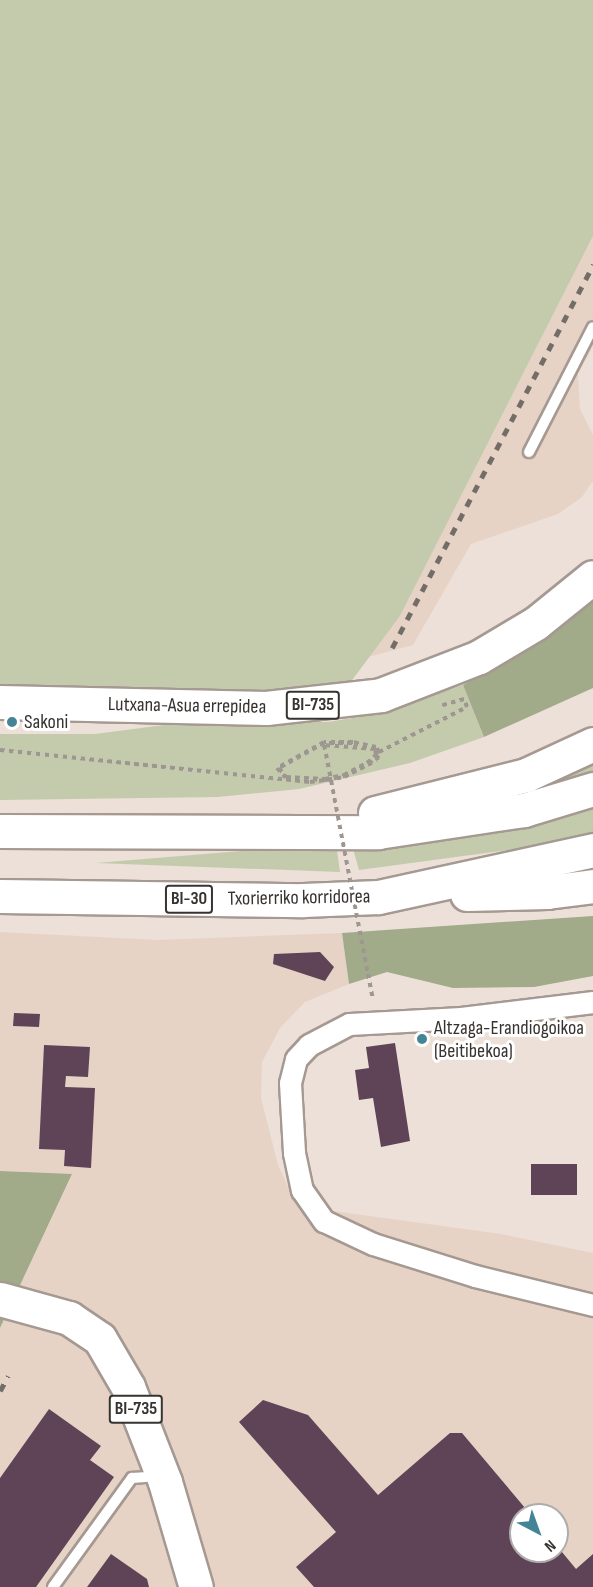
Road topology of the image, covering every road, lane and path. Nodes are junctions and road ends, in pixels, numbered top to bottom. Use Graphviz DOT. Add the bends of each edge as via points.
graph roads {
  1 [pos="593,327"];
  2 [pos="529,452"];
  3 [pos="593,577"];
  4 [pos="0,702"];
  5 [pos="433,708"];
  6 [pos="593,725"];
  7 [pos="593,744"];
  8 [pos="0,750"];
  9 [pos="379,752"];
  10 [pos="593,789"];
  11 [pos="413,806"];
  12 [pos="297,830"];
  13 [pos="0,831"];
  14 [pos="593,850"];
  15 [pos="593,886"];
  16 [pos="0,896"];
  17 [pos="378,897"];
  18 [pos="368,974"];
  19 [pos="593,1002"];
  20 [pos="0,1299"];
  21 [pos="593,1305"];
  22 [pos="162,1476"];
  23 [pos="53,1587"];
  24 [pos="196,1587"];
  1 -- 2 [label="lane"];
  3 -- 4 [label="main road, Lutxana-Asua errepidea / BI-735" via="536,623 479,657 381,695 266,708"];
  5 -- 9 [label="path" via="464,699 466,707"];
  6 -- 11 [label="main road" via="520,762"];
  7 -- 11 [label="main road" via="526,775"];
  8 -- 9 [label="path" via="310,782 344,777 377,760"];
  9 -- 18 [label="path, bridge" via="376,747 353,742 324,742 277,768 286,778 325,780 334,778 344,776 369,764 378,754 376,748 324,743 279,768 286,777 325,779 334,777 344,775 368,763 376,755 375,749 324,745 331,777 333,789 335,800 362,940"];
  10 -- 12 [label="main road" via="524,810 446,824 378,832"];
  11 -- 12 [label="main road"];
  12 -- 13 [label="main road" via="205,834"];
  14 -- 17 [label="main road, Txorierriko korridorea / BI-30"];
  15 -- 17 [label="main road" via="547,892"];
  16 -- 17 [label="main road, Txorierriko korridorea / BI-30" via="292,900"];
  19 -- 21 [label="street" via="461,1018 350,1024 309,1046 296,1059 290,1083 294,1153 302,1190 324,1221 373,1244 474,1276"];
  20 -- 22 [label="main road, BI-735" via="69,1318 100,1338 128,1387"];
  22 -- 23 [label="lane" via="132,1478"];
  22 -- 24 [label="main road, BI-735"];
}
